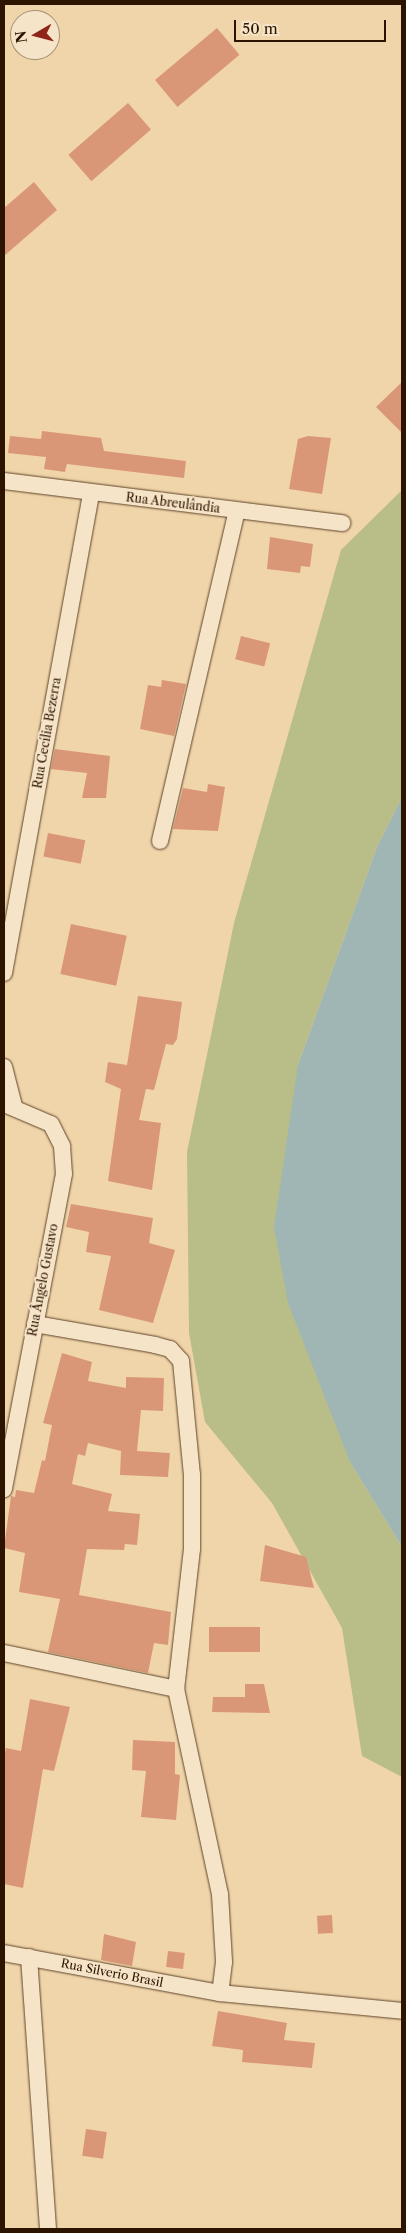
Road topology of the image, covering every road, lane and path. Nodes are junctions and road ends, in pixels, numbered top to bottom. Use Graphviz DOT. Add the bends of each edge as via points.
graph roads {
  1 [pos="4,481"];
  2 [pos="91,493"];
  3 [pos="237,511"];
  4 [pos="342,523"];
  5 [pos="160,841"];
  6 [pos="4,973"];
  7 [pos="4,1067"];
  8 [pos="9,1105"];
  9 [pos="35,1324"];
  10 [pos="4,1489"];
  11 [pos="4,1653"];
  12 [pos="176,1689"];
  13 [pos="4,1953"];
  14 [pos="29,1957"];
  15 [pos="220,1993"];
  16 [pos="402,2011"];
  17 [pos="48,2229"];
  1 -- 2 [label="street, Rua Abreulândia"];
  2 -- 3 [label="street, Rua Abreulândia"];
  2 -- 6 [label="street, Rua Cecília Bezerra"];
  3 -- 4 [label="street, Rua Abreulândia"];
  3 -- 5 [label="street"];
  7 -- 8 [label="street"];
  8 -- 9 [label="street, Rua Ângelo Gustavo" via="51,1124 62,1146 64,1174"];
  9 -- 10 [label="street, Rua Ângelo Gustavo"];
  9 -- 12 [label="street" via="155,1345 170,1349 181,1361 192,1475 192,1549"];
  11 -- 12 [label="street"];
  12 -- 15 [label="street" via="220,1894 224,1962"];
  13 -- 14 [label="street, Rua Silverio Brasil"];
  14 -- 15 [label="street, Rua Silverio Brasil"];
  14 -- 17 [label="street"];
  15 -- 16 [label="street, Rua Silverio Brasil"];
}
